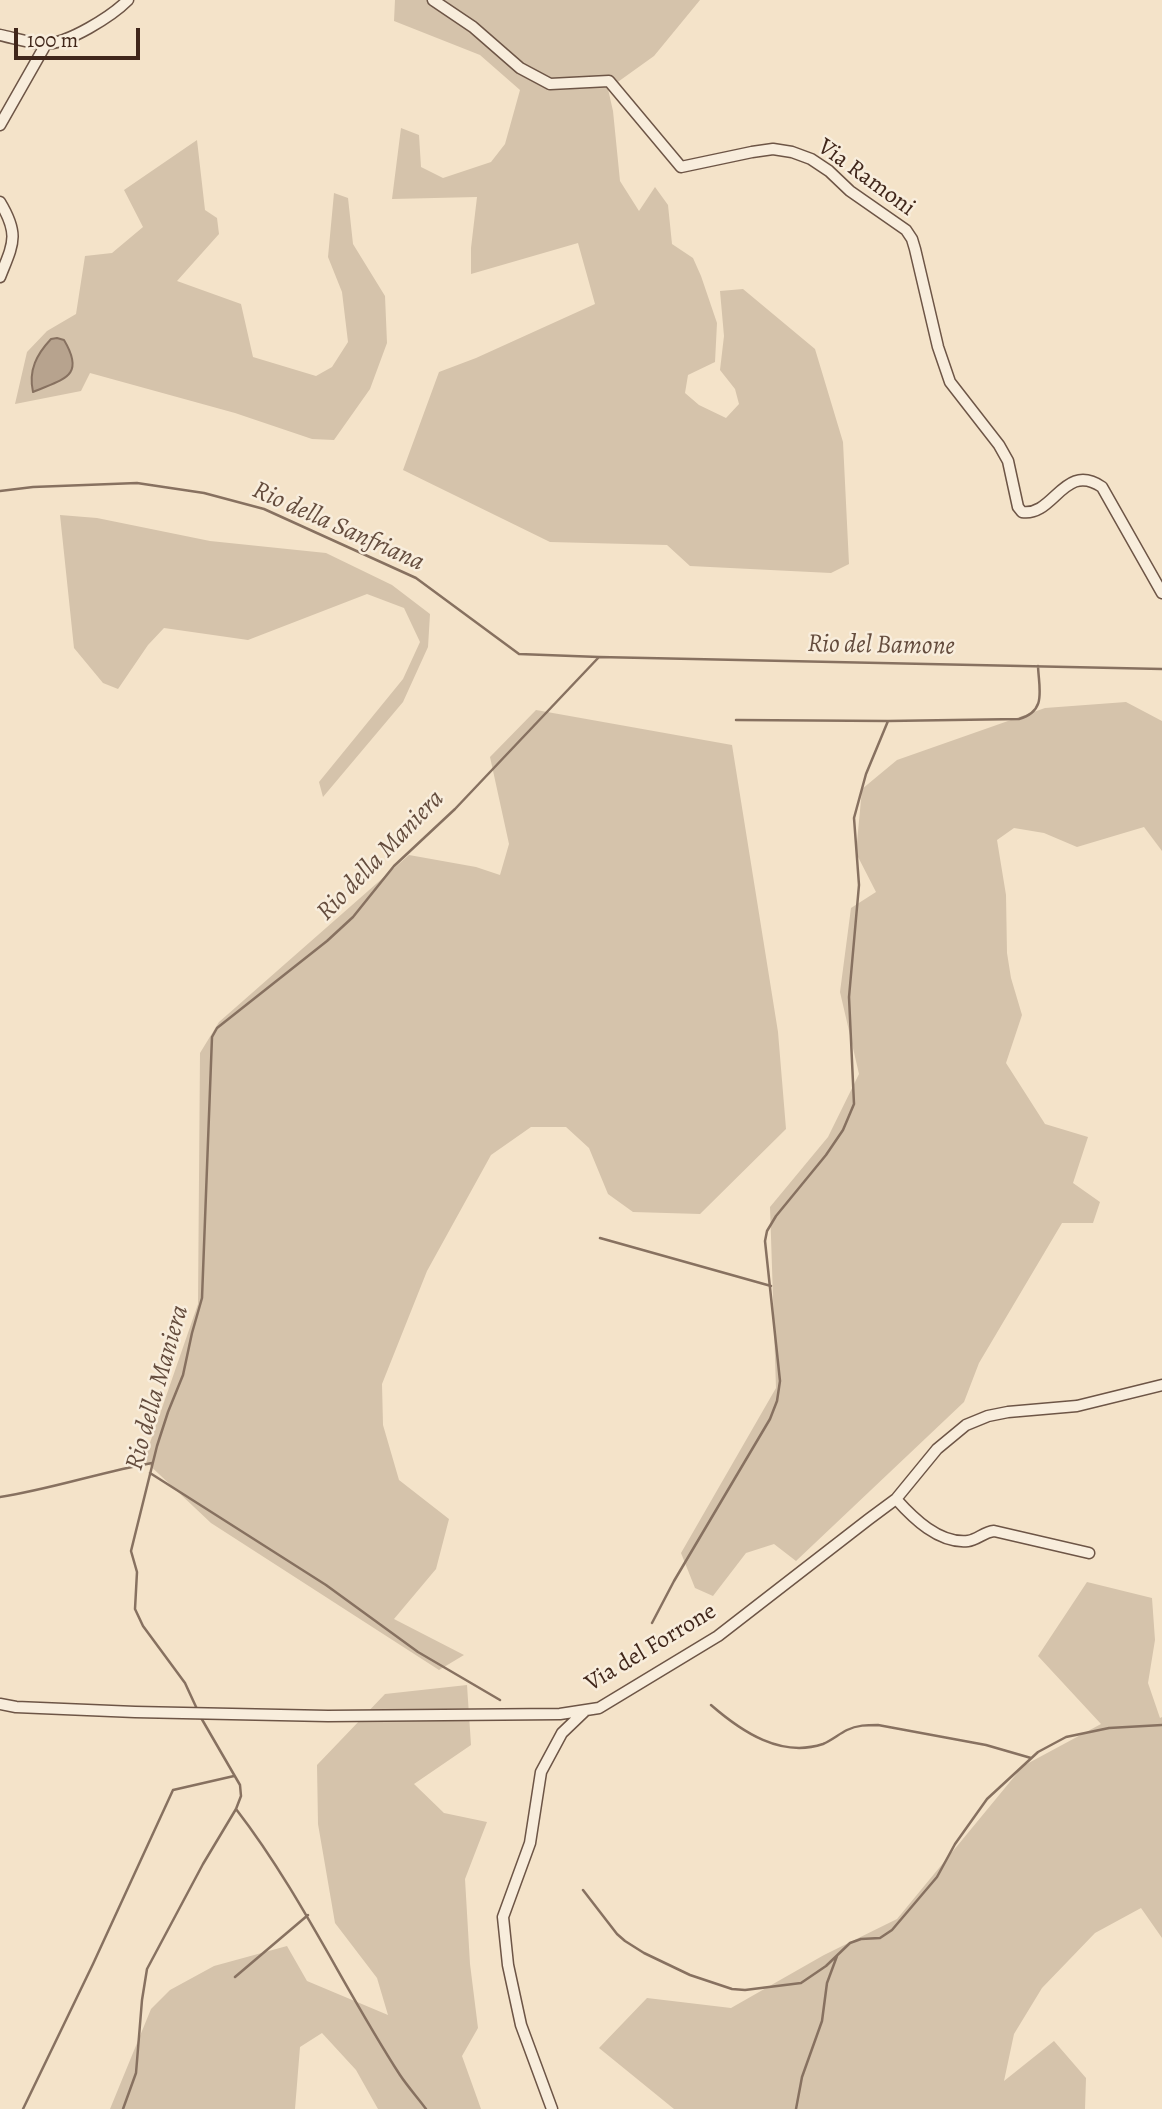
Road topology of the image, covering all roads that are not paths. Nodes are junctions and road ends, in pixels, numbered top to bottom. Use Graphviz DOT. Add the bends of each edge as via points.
graph roads {
  1 [pos="128,0"];
  2 [pos="433,0"];
  3 [pos="0,35"];
  4 [pos="46,44"];
  5 [pos="0,125"];
  6 [pos="0,202"];
  7 [pos="0,277"];
  8 [pos="1162,593"];
  9 [pos="1162,1385"];
  10 [pos="896,1499"];
  11 [pos="1089,1553"];
  12 [pos="0,1704"];
  13 [pos="586,1710"];
  14 [pos="552,2109"];
  1 -- 4 [label="street" via="79,33"];
  2 -- 8 [label="street, Via Ramoni" via="474,27 520,68 550,84 609,81 681,167 773,149 792,152 811,159 898,224 912,239 950,382 1008,461 1018,507 1036,512 1071,483 1093,481 1102,487"];
  3 -- 4 [label="street"];
  4 -- 5 [label="street"];
  6 -- 7 [label="street" via="13,232 13,245"];
  9 -- 10 [label="street, Via del Forrone" via="1077,1406 988,1416 966,1425 937,1449"];
  10 -- 11 [label="street" via="928,1528 958,1541 994,1531"];
  10 -- 13 [label="street, Via del Forrone" via="718,1636 599,1708"];
  12 -- 13 [label="street, Via del Forrone" via="328,1716"];
  13 -- 14 [label="street" via="562,1733 541,1772 530,1843 503,1917 521,2025"];
}
